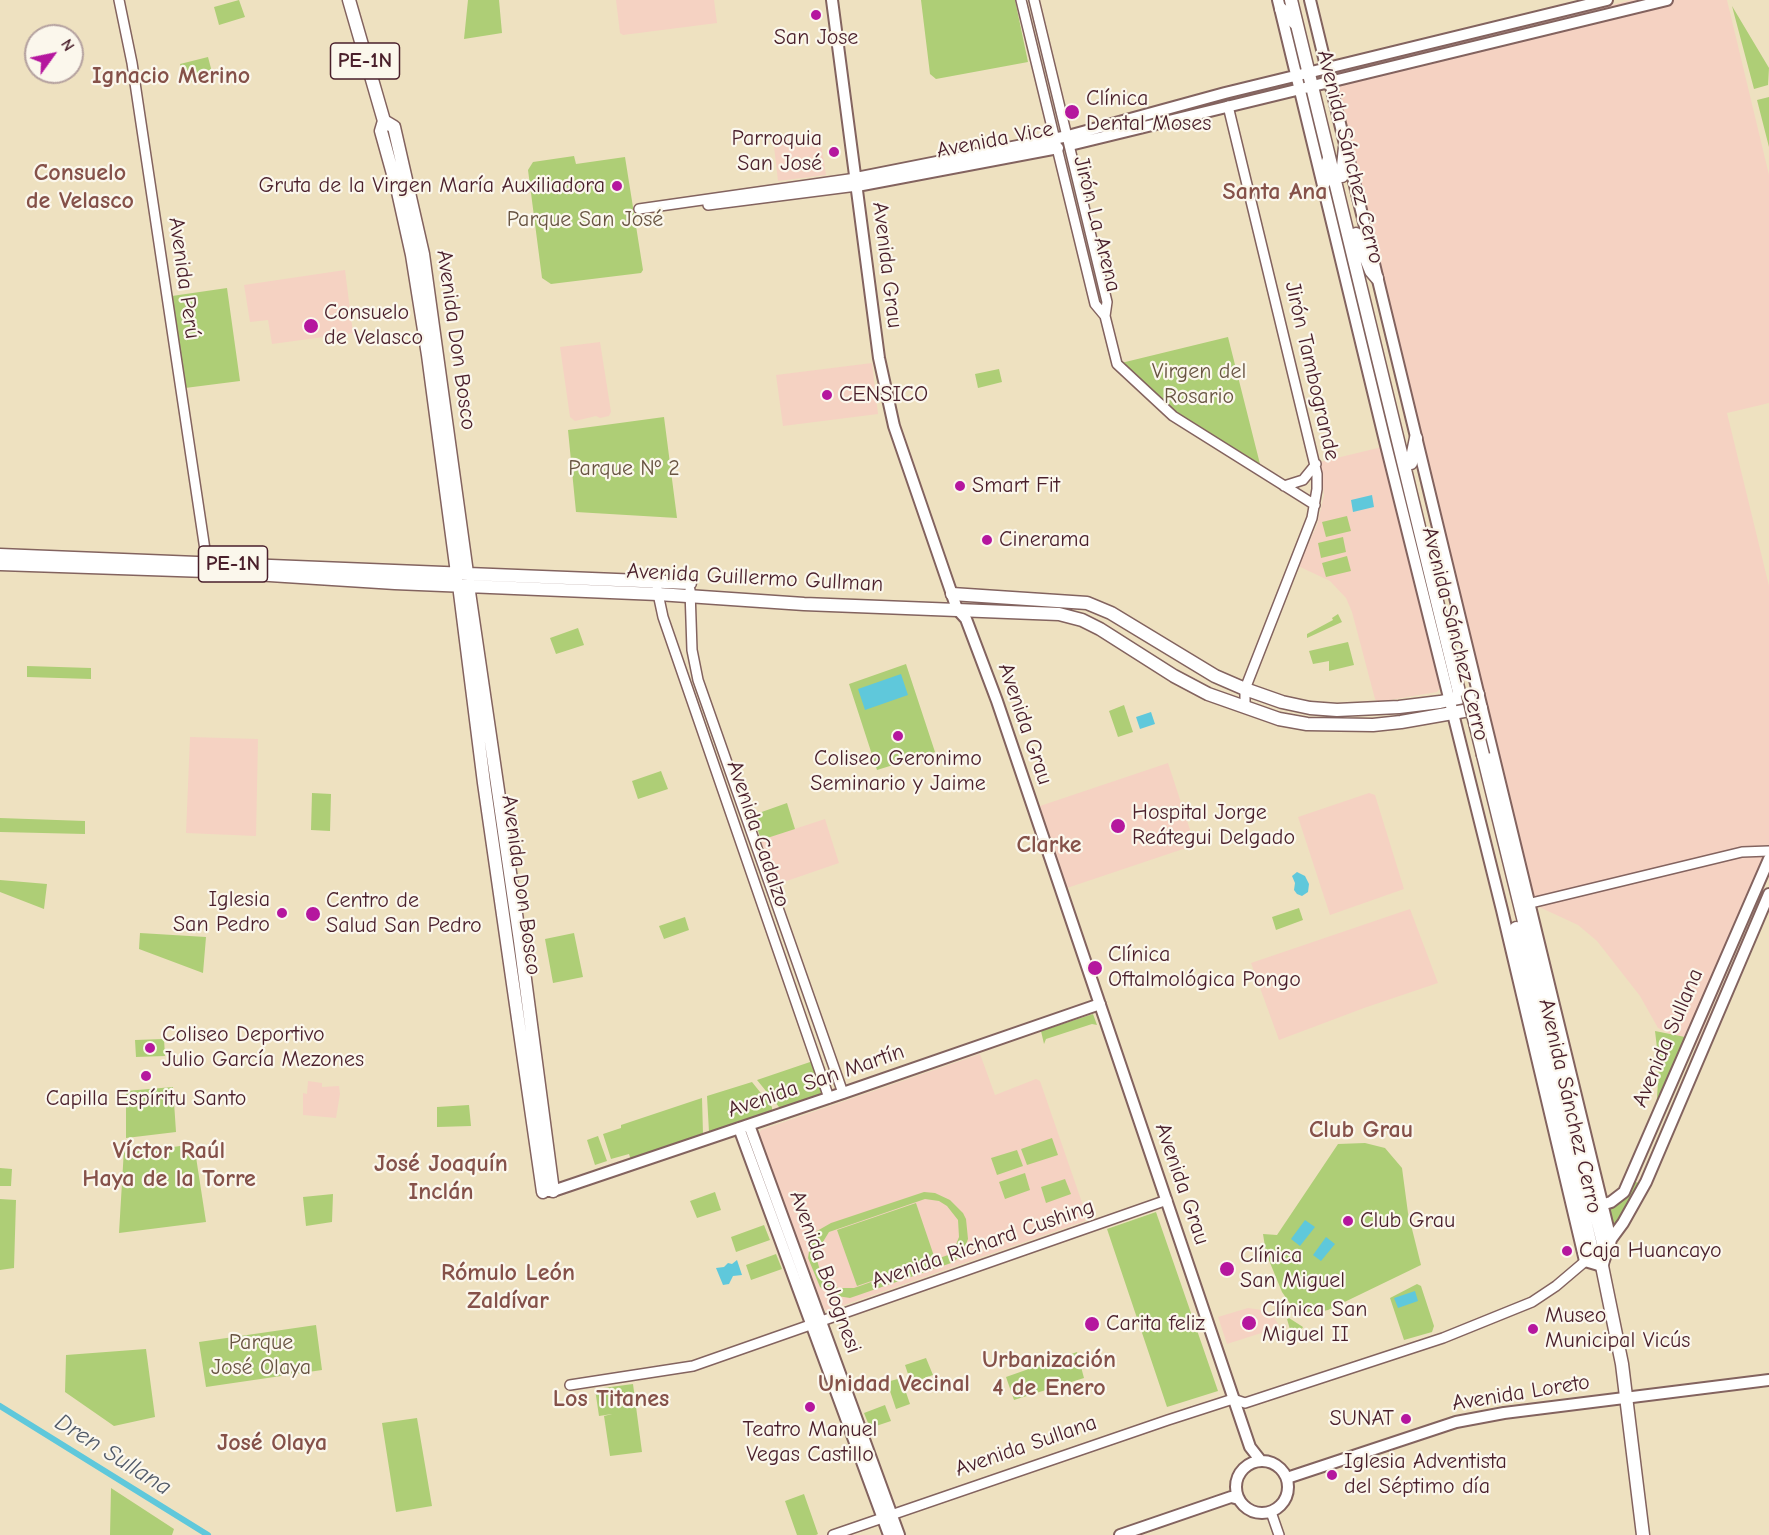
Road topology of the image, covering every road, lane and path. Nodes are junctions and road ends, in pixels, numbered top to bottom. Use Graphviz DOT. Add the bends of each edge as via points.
graph roads {
  1 [pos="119,0"];
  2 [pos="349,0"];
  3 [pos="832,0"];
  4 [pos="1021,0"];
  5 [pos="1034,0"];
  6 [pos="1291,0"];
  7 [pos="1298,0"];
  8 [pos="1310,0"];
  9 [pos="1607,0"];
  10 [pos="1667,0"];
  11 [pos="1280,4"];
  12 [pos="1297,25"];
  13 [pos="1493,28"];
  14 [pos="1497,41"];
  15 [pos="1312,72"];
  16 [pos="1315,85"];
  17 [pos="1228,106"];
  18 [pos="1069,141"];
  19 [pos="1056,143"];
  20 [pos="1345,147"];
  21 [pos="1329,157"];
  22 [pos="1342,176"];
  23 [pos="857,182"];
  24 [pos="1324,183"];
  25 [pos="640,211"];
  26 [pos="1356,234"];
  27 [pos="1377,278"];
  28 [pos="1105,316"];
  29 [pos="1416,438"];
  30 [pos="1411,463"];
  31 [pos="1316,464"];
  32 [pos="1284,486"];
  33 [pos="1315,505"];
  34 [pos="0,555"];
  35 [pos="207,563"];
  36 [pos="0,564"];
  37 [pos="463,579"];
  38 [pos="690,583"];
  39 [pos="656,587"];
  40 [pos="952,594"];
  41 [pos="690,597"];
  42 [pos="957,609"];
  43 [pos="1245,689"];
  44 [pos="1464,696"];
  45 [pos="1245,708"];
  46 [pos="1481,708"];
  47 [pos="1453,714"];
  48 [pos="1479,756"];
  49 [pos="1769,851"];
  50 [pos="1769,859"];
  51 [pos="1769,894"];
  52 [pos="1524,905"];
  53 [pos="1100,1004"];
  54 [pos="843,1094"];
  55 [pos="829,1098"];
  56 [pos="744,1127"];
  57 [pos="548,1191"];
  58 [pos="1167,1200"];
  59 [pos="1593,1207"];
  60 [pos="1598,1251"];
  61 [pos="1602,1266"];
  62 [pos="817,1323"];
  63 [pos="1769,1380"];
  64 [pos="570,1385"];
  65 [pos="1626,1397"];
  66 [pos="1233,1399"];
  67 [pos="1250,1447"];
  68 [pos="1261,1461"];
  69 [pos="1249,1464"];
  70 [pos="1287,1478"];
  71 [pos="1235,1495"];
  72 [pos="1271,1512"];
  73 [pos="887,1515"];
  74 [pos="833,1535"];
  75 [pos="889,1535"];
  76 [pos="899,1535"];
  77 [pos="1120,1535"];
  78 [pos="1279,1535"];
  79 [pos="1643,1535"];
  1 -- 35 [label="street, Avenida Perú" via="132,63"];
  2 -- 37 [label="main road, Avenida Don Bosco / PE-1N" via="384,121 394,127 417,228"];
  3 -- 23 [label="main road, Avenida Grau"];
  4 -- 19 [label="street, Jirón La Arena"];
  5 -- 18 [label="street, Jirón La Arena"];
  6 -- 12 [label="main road, Avenida Sánchez Cerro"];
  7 -- 15 [label="main road, Avenida Sánchez Cerro"];
  8 -- 15 [label="main road, Avenida Sánchez Cerro"];
  9 -- 13 [label="main road, Avenida Vice"];
  10 -- 14 [label="main road, Avenida Vice"];
  11 -- 12 [label="main road"];
  11 -- 15 [label="main road, Avenida Sánchez Cerro"];
  12 -- 15 [label="main road, Avenida Sánchez Cerro"];
  13 -- 14 [label="main road"];
  13 -- 15 [label="main road, Avenida Vice"];
  14 -- 16 [label="main road, Avenida Vice"];
  15 -- 16 [label="main road, Avenida Sánchez Cerro"];
  15 -- 16 [label="main road, Avenida Sánchez Cerro"];
  15 -- 18 [label="main road, Avenida Vice"];
  16 -- 17 [label="main road, Avenida Vice"];
  16 -- 20 [label="main road, Avenida Sánchez Cerro"];
  16 -- 21 [label="main road, Avenida Sánchez Cerro"];
  16 -- 22 [label="main road, Avenida Sánchez Cerro"];
  16 -- 24 [label="main road, Avenida Sánchez Cerro"];
  17 -- 18 [label="main road, Avenida Vice"];
  17 -- 31 [label="street, Jirón Tambogrande"];
  18 -- 19 [label="main road, Avenida Vice"];
  18 -- 28 [label="street, Jirón La Arena" via="1107,302"];
  19 -- 23 [label="main road, Avenida Vice"];
  19 -- 28 [label="street, Jirón La Arena" via="1095,304"];
  20 -- 22 [label="main road"];
  20 -- 27 [label="main road, Avenida Sánchez Cerro"];
  21 -- 24 [label="main road"];
  21 -- 44 [label="main road, Avenida Sánchez Cerro"];
  22 -- 26 [label="main road, Avenida Sánchez Cerro"];
  23 -- 25 [label="street, Avenida Vice"];
  23 -- 40 [label="main road, Avenida Grau" via="879,358 888,399 909,474"];
  24 -- 44 [label="main road, Avenida Sánchez Cerro" via="1352,306"];
  26 -- 27 [label="main road"];
  26 -- 30 [label="main road, Avenida Sánchez Cerro"];
  27 -- 29 [label="main road, Avenida Sánchez Cerro"];
  28 -- 32 [label="street, Jirón La Arena" via="1117,364 1135,382 1173,416"];
  29 -- 30 [label="main road"];
  29 -- 44 [label="main road, Avenida Sánchez Cerro"];
  30 -- 44 [label="main road, Avenida Sánchez Cerro"];
  31 -- 32 [label="street" via="1303,480"];
  31 -- 33 [label="street, Jirón Tambogrande"];
  32 -- 33 [label="street, Jirón La Arena"];
  33 -- 43 [label="street, Jirón Tambogrande"];
  34 -- 35 [label="main road, Avenida Guillermo Gullman / PE-1N"];
  35 -- 37 [label="main road, Avenida Guillermo Gullman / PE-1N"];
  36 -- 37 [label="main road, Avenida Guillermo Gullman / PE-1N"];
  37 -- 39 [label="main road, Avenida Guillermo Gullman"];
  37 -- 57 [label="main road, Avenida Don Bosco" via="484,783"];
  38 -- 39 [label="main road, Avenida Guillermo Gullman"];
  38 -- 41 [label="street, Avenida Cadalzo"];
  39 -- 41 [label="main road, Avenida Guillermo Gullman"];
  39 -- 55 [label="street, Avenida Cadalzo"];
  40 -- 42 [label="main road, Avenida Grau"];
  40 -- 43 [label="main road" via="1087,603"];
  41 -- 42 [label="main road, Avenida Guillermo Gullman"];
  41 -- 54 [label="street, Avenida Cadalzo" via="692,650 698,680"];
  42 -- 45 [label="main road, Avenida Guillermo Gullman" via="1059,614 1082,620 1200,689"];
  42 -- 53 [label="main road, Avenida Grau" via="966,619 997,701"];
  43 -- 44 [label="main road" via="1282,702 1337,710 1399,707"];
  43 -- 45 [label="street, Jirón Tambogrande"];
  44 -- 46 [label="main road, Avenida Sánchez Cerro"];
  44 -- 47 [label="main road, Avenida Sánchez Cerro"];
  44 -- 48 [label="main road, Avenida Sánchez Cerro"];
  45 -- 47 [label="main road, Avenida Guillermo Gullman" via="1306,724 1338,726"];
  46 -- 47 [label="main road, Avenida Guillermo Gullman"];
  46 -- 52 [label="main road, Avenida Sánchez Cerro"];
  47 -- 60 [label="main road, Avenida Sánchez Cerro"];
  48 -- 52 [label="main road, Avenida Sánchez Cerro"];
  48 -- 59 [label="main road, Avenida Sánchez Cerro"];
  49 -- 52 [label="street" via="1742,852"];
  50 -- 59 [label="main road, Avenida Sullana" via="1624,1192"];
  51 -- 60 [label="main road, Avenida Sullana" via="1646,1182 1631,1211"];
  52 -- 59 [label="main road, Avenida Sánchez Cerro"];
  53 -- 54 [label="main road, Avenida San Martín"];
  53 -- 58 [label="main road, Avenida Grau"];
  54 -- 55 [label="main road, Avenida San Martín"];
  55 -- 56 [label="main road, Avenida San Martín"];
  56 -- 57 [label="main road, Avenida San Martín"];
  56 -- 62 [label="main road, Avenida Bolognesi"];
  58 -- 62 [label="street, Avenida Richard Cushing"];
  58 -- 66 [label="main road, Avenida Grau"];
  59 -- 60 [label="main road, Avenida Sánchez Cerro"];
  59 -- 60 [label="main road, Avenida Sánchez Cerro"];
  60 -- 61 [label="main road, Avenida Sánchez Cerro"];
  60 -- 61 [label="main road, Avenida Sánchez Cerro"];
  60 -- 66 [label="street, Avenida Sullana" via="1532,1302 1443,1338 1245,1403"];
  61 -- 65 [label="main road, Avenida Sánchez Cerro"];
  62 -- 64 [label="street, Avenida Richard Cushing" via="693,1366"];
  62 -- 73 [label="main road, Avenida Bolognesi"];
  63 -- 65 [label="main road, Avenida Loreto"];
  65 -- 70 [label="main road, Avenida Loreto" via="1456,1422"];
  65 -- 79 [label="main road, Avenida Sánchez Cerro"];
  66 -- 67 [label="main road, Avenida Grau"];
  66 -- 73 [label="street, Avenida Sullana"];
  67 -- 68 [label="main road, Avenida Grau"];
  67 -- 69 [label="main road, Avenida Grau"];
  68 -- 69 [label="main road"];
  68 -- 70 [label="main road" via="1280,1467"];
  69 -- 71 [label="main road" via="1238,1478"];
  70 -- 72 [label="main road" via="1284,1502"];
  71 -- 72 [label="main road" via="1256,1513"];
  71 -- 77 [label="main road"];
  72 -- 78 [label="street"];
  73 -- 74 [label="street, Avenida Sullana"];
  73 -- 75 [label="main road, Avenida Bolognesi"];
  73 -- 76 [label="main road, Avenida Bolognesi"];
}
